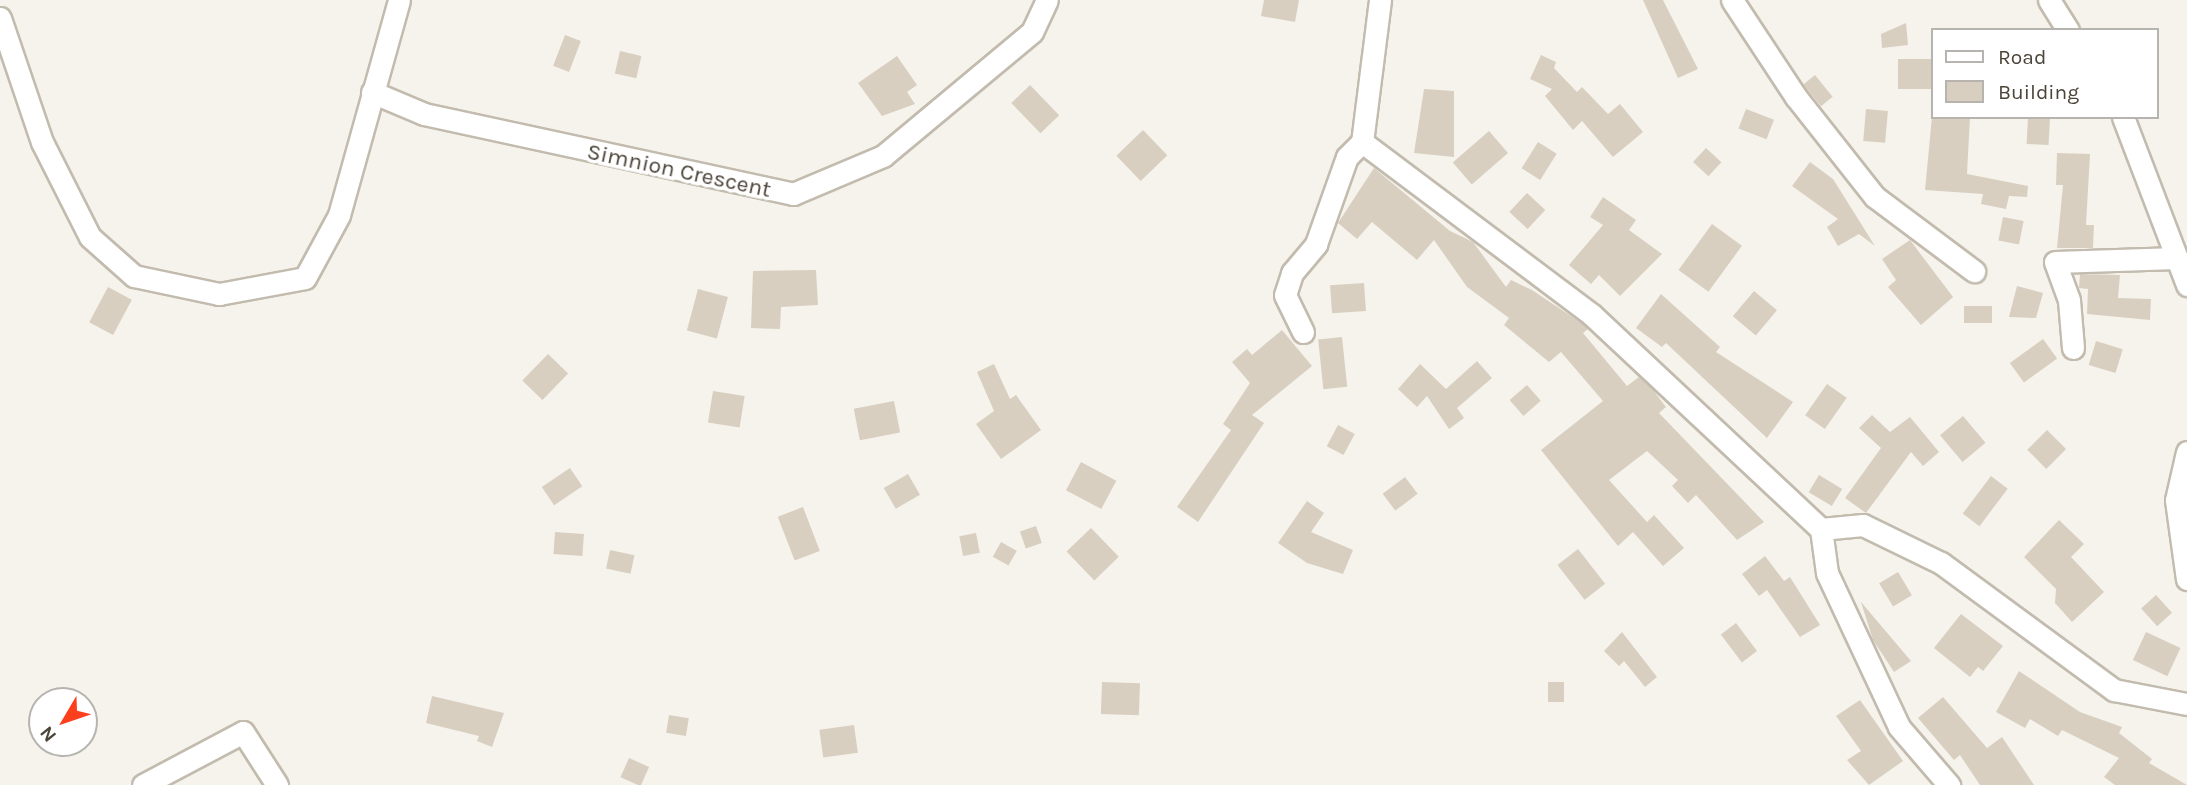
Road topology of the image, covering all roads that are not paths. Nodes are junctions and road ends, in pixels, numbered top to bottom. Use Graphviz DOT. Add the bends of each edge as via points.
graph roads {
  1 [pos="400,0"];
  2 [pos="1047,0"];
  3 [pos="1380,0"];
  4 [pos="1732,0"];
  5 [pos="2049,0"];
  6 [pos="0,18"];
  7 [pos="2067,28"];
  8 [pos="372,92"];
  9 [pos="2124,119"];
  10 [pos="1362,142"];
  11 [pos="2177,258"];
  12 [pos="1974,271"];
  13 [pos="2187,285"];
  14 [pos="1303,332"];
  15 [pos="2073,348"];
  16 [pos="2187,452"];
  17 [pos="1821,529"];
  18 [pos="2187,579"];
  19 [pos="2187,704"];
  20 [pos="143,785"];
  21 [pos="277,785"];
  22 [pos="1950,785"];
  1 -- 8 [label="street"];
  2 -- 8 [label="street, Simnion Crescent" via="1032,32 883,156 793,194 424,114"];
  3 -- 10 [label="street"];
  4 -- 12 [label="street" via="1796,97 1875,197"];
  5 -- 7 [label="street"];
  6 -- 8 [label="street" via="42,142 90,237 134,276 219,294 305,278 339,215"];
  9 -- 11 [label="street"];
  10 -- 14 [label="street" via="1347,157 1316,244 1292,273 1285,295"];
  10 -- 17 [label="street" via="1591,314"];
  11 -- 13 [label="street"];
  11 -- 15 [label="street" via="2055,262 2069,300"];
  16 -- 18 [label="street" via="2176,500"];
  17 -- 19 [label="street" via="1863,525 1941,563 2114,690"];
  17 -- 22 [label="street" via="1827,573 1899,727"];
  20 -- 21 [label="street" via="243,732"];
}
